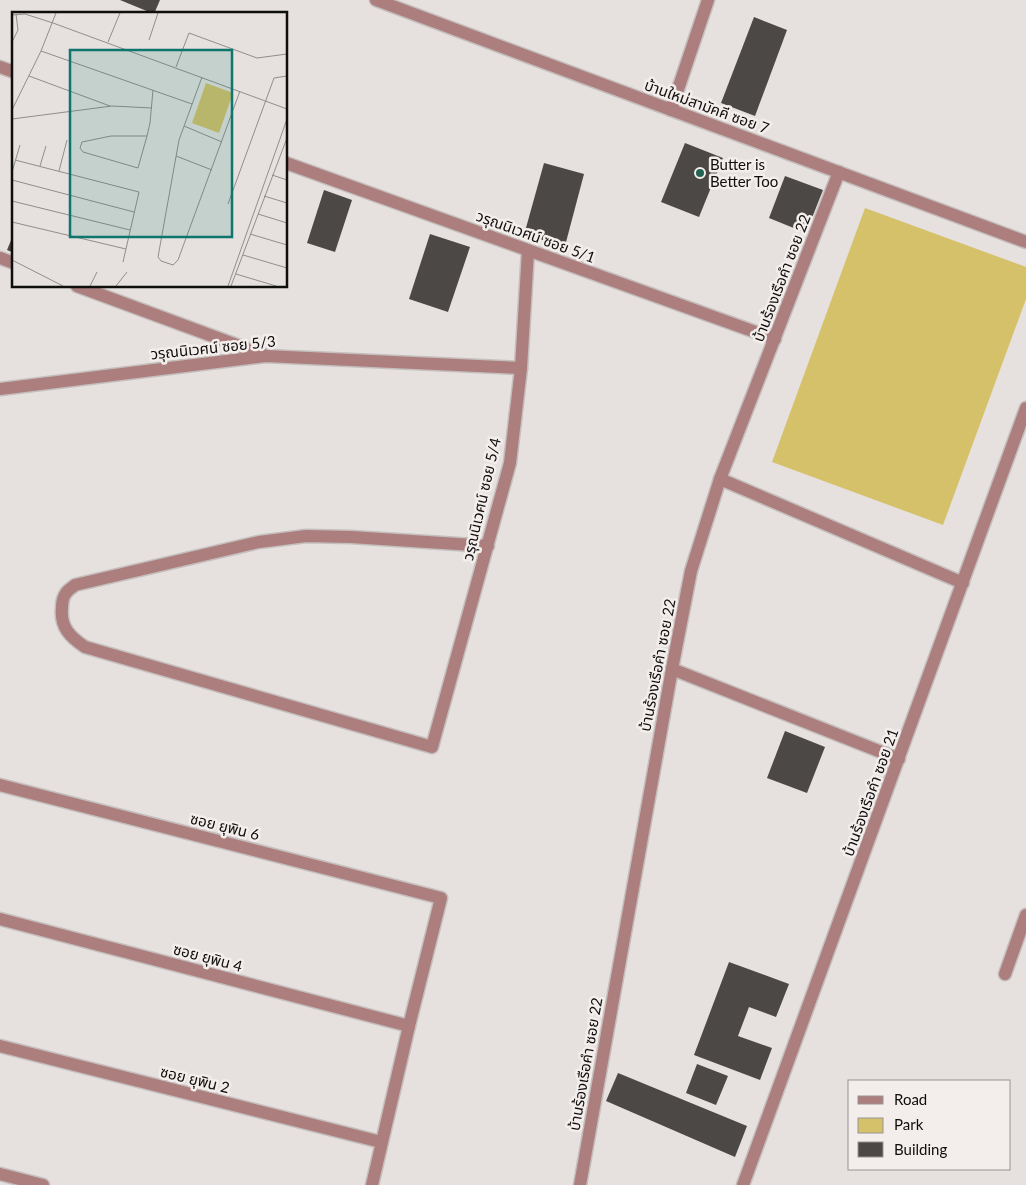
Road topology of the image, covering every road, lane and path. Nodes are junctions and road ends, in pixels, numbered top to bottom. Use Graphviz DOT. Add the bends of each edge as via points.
graph roads {
  1 [pos="376,0"];
  2 [pos="708,0"];
  3 [pos="0,67"];
  4 [pos="12,71"];
  5 [pos="671,110"];
  6 [pos="288,164"];
  7 [pos="839,172"];
  8 [pos="1026,242"];
  9 [pos="528,251"];
  10 [pos="0,258"];
  11 [pos="12,262"];
  12 [pos="82,288"];
  13 [pos="775,339"];
  14 [pos="266,356"];
  15 [pos="521,368"];
  16 [pos="0,389"];
  17 [pos="1026,408"];
  18 [pos="720,479"];
  19 [pos="488,546"];
  20 [pos="963,583"];
  21 [pos="672,669"];
  22 [pos="899,759"];
  23 [pos="0,786"];
  24 [pos="1026,915"];
  25 [pos="0,918"];
  26 [pos="1005,974"];
  27 [pos="409,1026"];
  28 [pos="0,1046"];
  29 [pos="381,1142"];
  30 [pos="0,1174"];
  31 [pos="44,1185"];
  32 [pos="372,1185"];
  33 [pos="580,1185"];
  34 [pos="743,1185"];
  1 -- 5 [label="street, บ้านใหม่สามัคคี ซอย 7"];
  2 -- 5 [label="street"];
  3 -- 4 [label="street"];
  5 -- 7 [label="street, บ้านใหม่สามัคคี ซอย 7"];
  6 -- 9 [label="street, วรุณนิเวศน์ ซอย 5/1"];
  7 -- 8 [label="street, บ้านใหม่สามัคคี ซอย 7"];
  7 -- 13 [label="street, บ้านร้องเรือคำ ซอย 22"];
  9 -- 13 [label="street, วรุณนิเวศน์ ซอย 5/1"];
  9 -- 15 [label="street, วรุณนิเวศน์ ซอย 5/4"];
  10 -- 11 [label="street"];
  12 -- 14 [label="street"];
  13 -- 18 [label="street, บ้านร้องเรือคำ ซอย 22"];
  14 -- 15 [label="street, วรุณนิเวศน์ ซอย 5/3"];
  14 -- 16 [label="street, วรุณนิเวศน์ ซอย 5/3"];
  15 -- 19 [label="street, วรุณนิเวศน์ ซอย 5/4" via="510,463"];
  17 -- 20 [label="street, บ้านร้องเรือคำ ซอย 21"];
  18 -- 20 [label="street"];
  18 -- 21 [label="street, บ้านร้องเรือคำ ซอย 22" via="692,571"];
  19 -- 19 [label="street, วรุณนิเวศน์ ซอย 5/4" via="432,747 85,647 65,630 61,611 66,593 75,585 258,542 306,536"];
  20 -- 22 [label="street, บ้านร้องเรือคำ ซอย 21"];
  21 -- 22 [label="street"];
  21 -- 33 [label="street, บ้านร้องเรือคำ ซอย 22"];
  22 -- 34 [label="street, บ้านร้องเรือคำ ซอย 21"];
  23 -- 27 [label="street, ซอย ยุพิน 6" via="441,898"];
  24 -- 26 [label="street"];
  25 -- 27 [label="street, ซอย ยุพิน 4"];
  27 -- 29 [label="street"];
  28 -- 29 [label="street, ซอย ยุพิน 2"];
  29 -- 32 [label="street"];
  30 -- 31 [label="street"];
}
